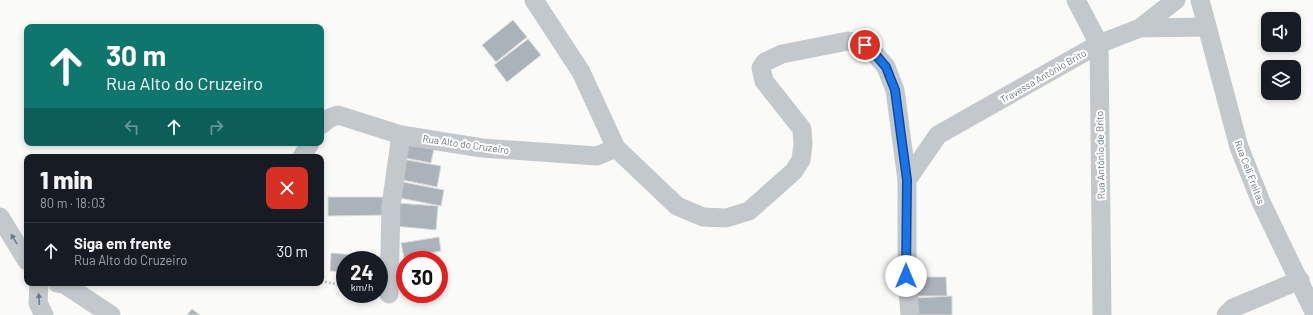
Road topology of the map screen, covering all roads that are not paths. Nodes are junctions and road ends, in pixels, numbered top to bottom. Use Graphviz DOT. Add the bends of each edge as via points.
graph roads {
  1 [pos="534,0"];
  2 [pos="1076,0"];
  3 [pos="1176,0"];
  4 [pos="1200,0"];
  5 [pos="1207,27"];
  6 [pos="1140,28"];
  7 [pos="1099,44"];
  8 [pos="324,123"];
  9 [pos="401,135"];
  10 [pos="616,148"];
  11 [pos="907,180"];
  12 [pos="0,217"];
  13 [pos="24,256"];
  14 [pos="1300,280"];
  15 [pos="39,286"];
  16 [pos="67,286"];
  17 [pos="389,294"];
  18 [pos="1313,310"];
  19 [pos="44,315"];
  20 [pos="111,315"];
  21 [pos="910,315"];
  22 [pos="1102,315"];
  23 [pos="1226,315"];
  1 -- 10 [label="street" via="581,72"];
  2 -- 7 [label="street, Rua Antônio de Brito"];
  3 -- 6 [label="street"];
  4 -- 5 [label="street, Rua Celi Freitas"];
  5 -- 6 [label="street, Travessa Antônio Brito"];
  5 -- 14 [label="street, Rua Celi Freitas" via="1239,147 1261,202"];
  6 -- 7 [label="street, Travessa Antônio Brito"];
  7 -- 11 [label="street, Travessa Antônio Brito" via="938,135"];
  7 -- 22 [label="street, Rua Antônio de Brito"];
  8 -- 9 [label="street, Rua Alto do Cruzeiro" via="338,115"];
  9 -- 10 [label="street, Rua Alto do Cruzeiro" via="482,148 597,156"];
  9 -- 17 [label="street" via="391,206"];
  10 -- 11 [label="street" via="677,206 703,217 726,218 749,211 794,171 801,160 803,144 802,129 764,81 761,68 765,62 782,54 848,41 865,45 886,67 895,90"];
  11 -- 21 [label="street" via="906,276"];
  13 -- 12 [label="street, one-way"];
  14 -- 18 [label="street, Rua Celi Freitas"];
  14 -- 23 [label="street" via="1233,308"];
  19 -- 15 [label="street, one-way" via="38,303"];
  16 -- 20 [label="street"];
}
